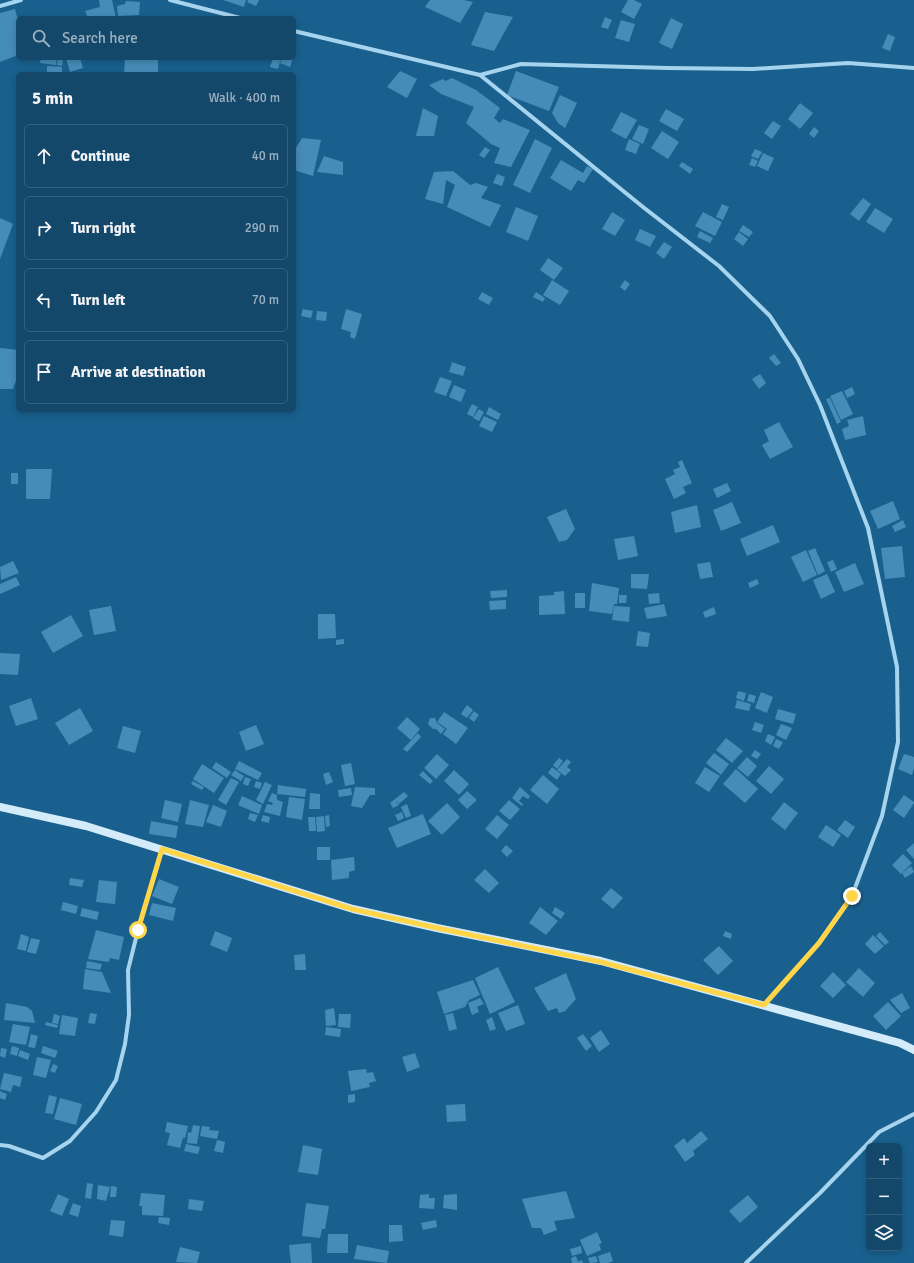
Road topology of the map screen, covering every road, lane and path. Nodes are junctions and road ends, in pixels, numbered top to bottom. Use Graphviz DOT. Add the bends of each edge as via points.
graph roads {
  1 [pos="21,0"];
  2 [pos="170,0"];
  3 [pos="0,6"];
  4 [pos="232,16"];
  5 [pos="296,31"];
  6 [pos="914,68"];
  7 [pos="480,75"];
  8 [pos="0,807"];
  9 [pos="162,849"];
  10 [pos="764,1005"];
  11 [pos="914,1050"];
  12 [pos="914,1114"];
  13 [pos="0,1145"];
  14 [pos="746,1263"];
  1 -- 3 [label="street"];
  2 -- 4 [label="street"];
  5 -- 7 [label="street"];
  6 -- 7 [label="street" via="848,63 753,69 521,64"];
  7 -- 10 [label="street" via="719,266 770,316 798,359 820,405 868,528 897,667 898,742 882,816 852,896 819,943"];
  8 -- 9 [label="street" via="86,826"];
  9 -- 10 [label="street" via="352,909 601,962"];
  9 -- 13 [label="street" via="128,970 129,1015 116,1080 96,1112 70,1141 43,1158"];
  10 -- 11 [label="street" via="900,1043"];
  12 -- 14 [label="street" via="879,1132 820,1194"];
}
